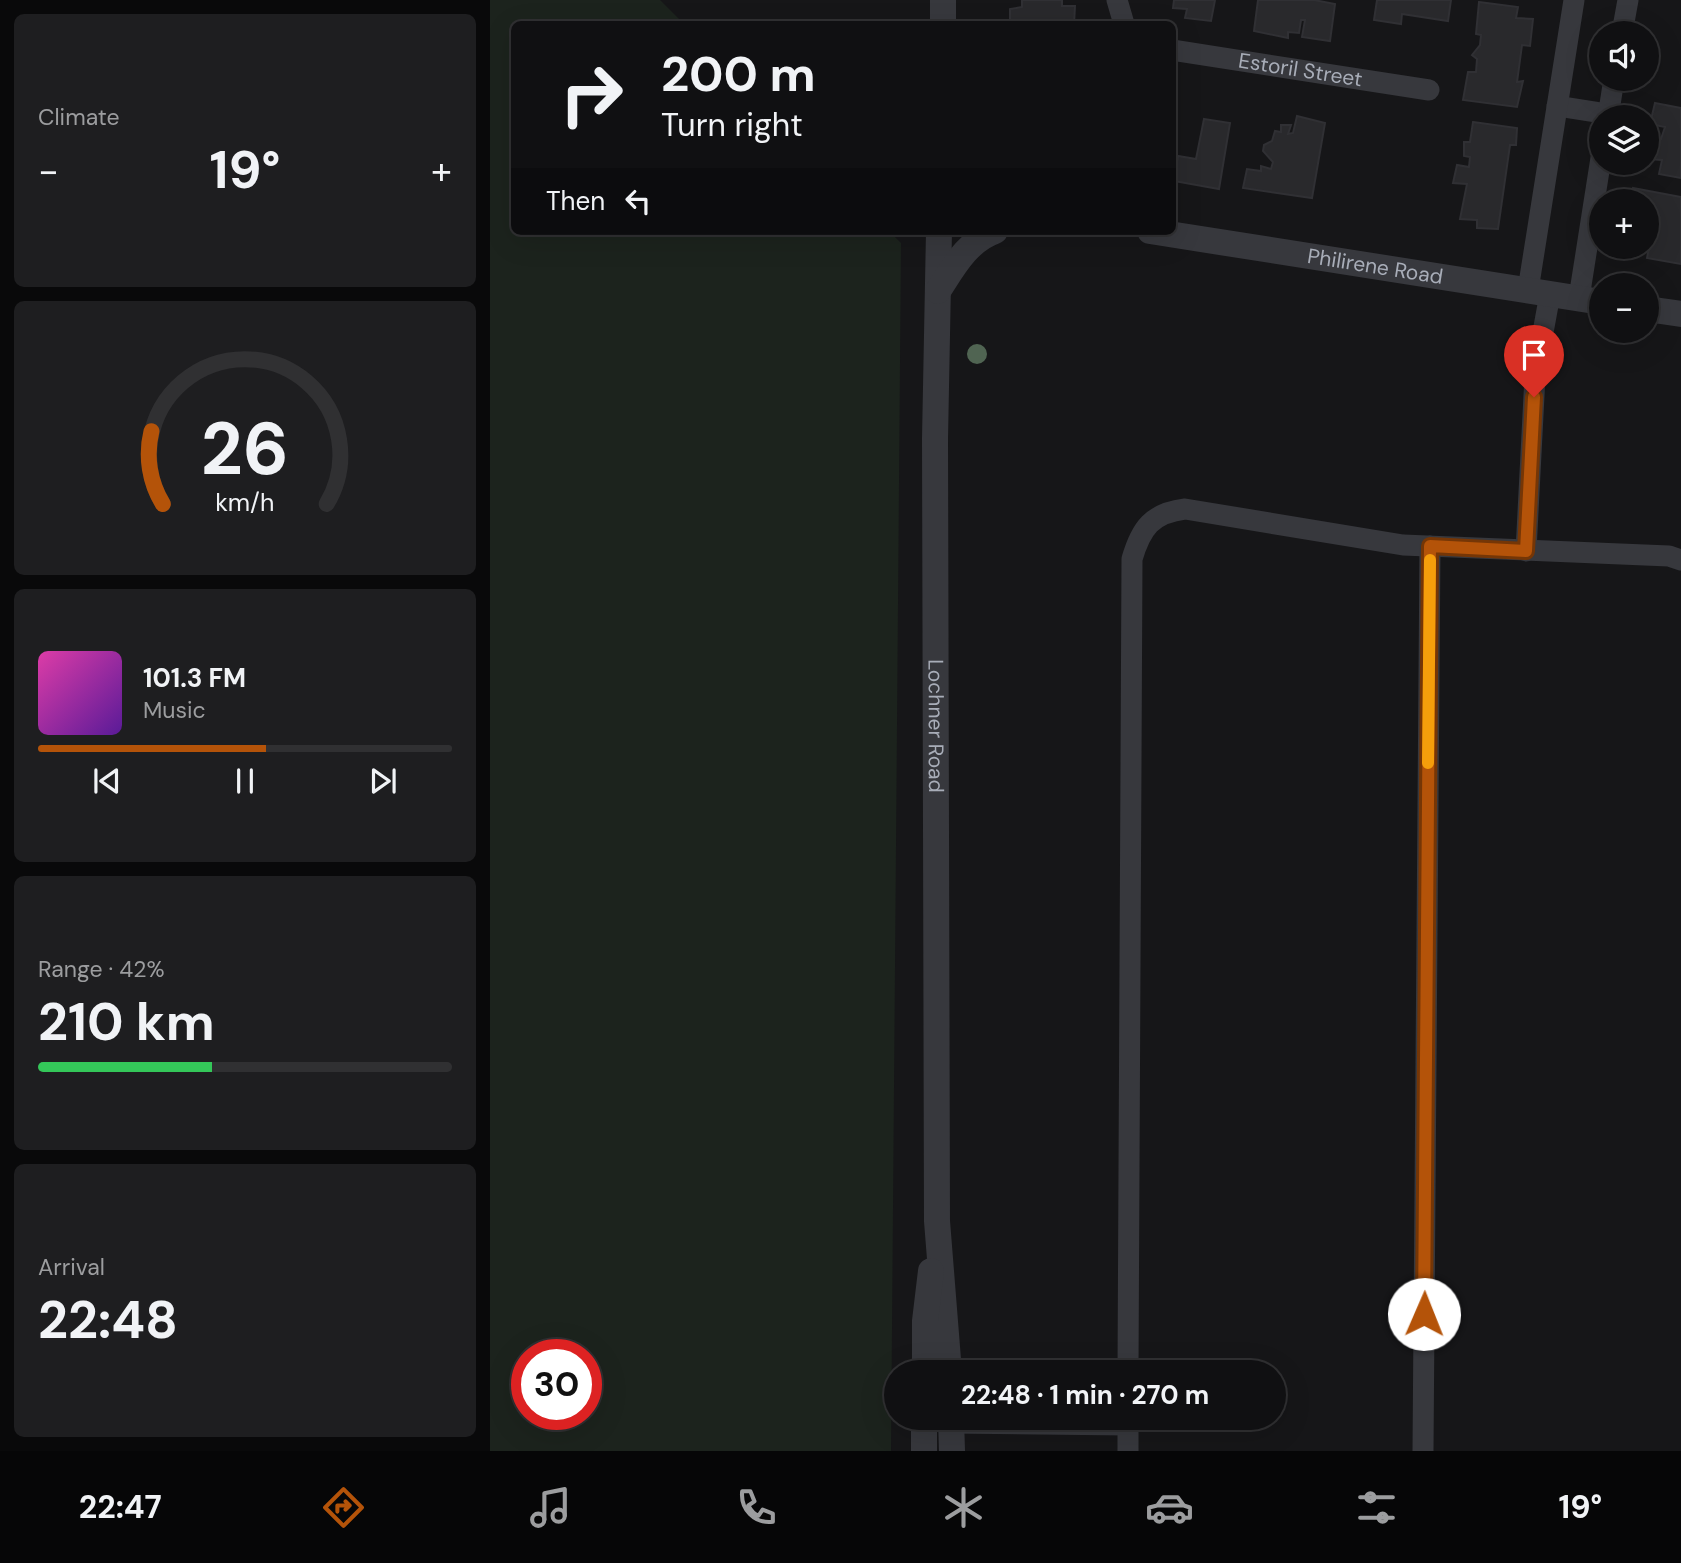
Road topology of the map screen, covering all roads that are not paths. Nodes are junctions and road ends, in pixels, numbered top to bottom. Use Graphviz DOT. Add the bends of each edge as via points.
graph roads {
  1 [pos="943,0"];
  2 [pos="1117,0"];
  3 [pos="1574,0"];
  4 [pos="1628,0"];
  5 [pos="943,21"];
  6 [pos="1123,21"];
  7 [pos="1624,21"];
  8 [pos="1176,51"];
  9 [pos="1429,90"];
  10 [pos="1557,106"];
  11 [pos="1589,112"];
  12 [pos="1600,175"];
  13 [pos="939,235"];
  14 [pos="985,235"];
  15 [pos="1176,235"];
  16 [pos="1592,273"];
  17 [pos="938,291"];
  18 [pos="1539,292"];
  19 [pos="1589,300"];
  20 [pos="1659,311"];
  21 [pos="1681,314"];
  22 [pos="1430,546"];
  23 [pos="1526,551"];
  24 [pos="1681,560"];
  25 [pos="937,1221"];
  26 [pos="925,1360"];
  27 [pos="948,1360"];
  28 [pos="1128,1360"];
  29 [pos="925,1430"];
  30 [pos="951,1430"];
  31 [pos="1128,1430"];
  32 [pos="924,1451"];
  33 [pos="952,1451"];
  34 [pos="1128,1451"];
  35 [pos="1423,1451"];
  1 -- 5 [label="street"];
  2 -- 6 [label="street"];
  3 -- 10 [label="street"];
  4 -- 7 [label="street"];
  8 -- 9 [label="street, Estoril Street"];
  10 -- 11 [label="street"];
  10 -- 18 [label="street"];
  12 -- 16 [label="street"];
  13 -- 17 [label="street, Lochner Road"];
  14 -- 17 [label="street" via="967,248"];
  15 -- 18 [label="street, Philirene Road"];
  17 -- 25 [label="street, Lochner Road"];
  18 -- 19 [label="street, Philirene Road"];
  18 -- 23 [label="street"];
  20 -- 21 [label="street"];
  22 -- 23 [label="street"];
  22 -- 28 [label="street" via="1185,509 1168,511 1139,536 1132,559"];
  22 -- 35 [label="street"];
  23 -- 24 [label="street"];
  25 -- 26 [label="street, Lochner Road"];
  25 -- 27 [label="street, Lochner Road"];
  29 -- 32 [label="street"];
  30 -- 33 [label="street"];
  31 -- 34 [label="street"];
}
